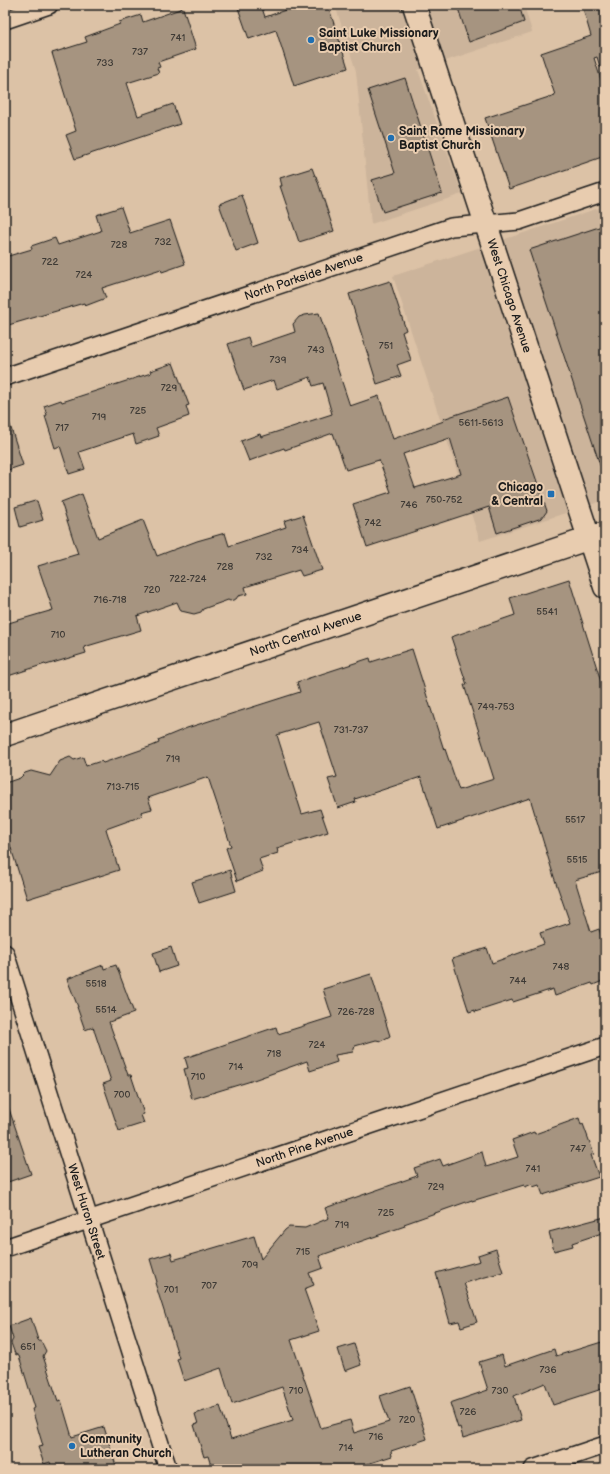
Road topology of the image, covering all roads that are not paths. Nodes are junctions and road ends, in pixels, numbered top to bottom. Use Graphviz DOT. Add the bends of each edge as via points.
graph roads {
  1 [pos="49,5"];
  2 [pos="414,5"];
  3 [pos="5,20"];
  4 [pos="605,192"];
  5 [pos="486,224"];
  6 [pos="5,377"];
  7 [pos="597,535"];
  8 [pos="605,586"];
  9 [pos="5,735"];
  10 [pos="5,953"];
  11 [pos="605,1046"];
  12 [pos="90,1220"];
  13 [pos="5,1248"];
  14 [pos="605,1445"];
  15 [pos="168,1469"];
  16 [pos="533,1469"];
  1 -- 3 [label="street"];
  2 -- 5 [label="main road, West Chicago Avenue"];
  4 -- 5 [label="street, North Parkside Avenue" via="519,221"];
  5 -- 6 [label="street, North Parkside Avenue" via="451,227"];
  5 -- 7 [label="main road, West Chicago Avenue"];
  7 -- 8 [label="main road, West Chicago Avenue"];
  7 -- 9 [label="main road, North Central Avenue"];
  10 -- 12 [label="street, West Huron Street"];
  11 -- 12 [label="street, North Pine Avenue"];
  12 -- 13 [label="street, North Pine Avenue"];
  12 -- 15 [label="street, West Huron Street"];
  14 -- 16 [label="street"];
}
